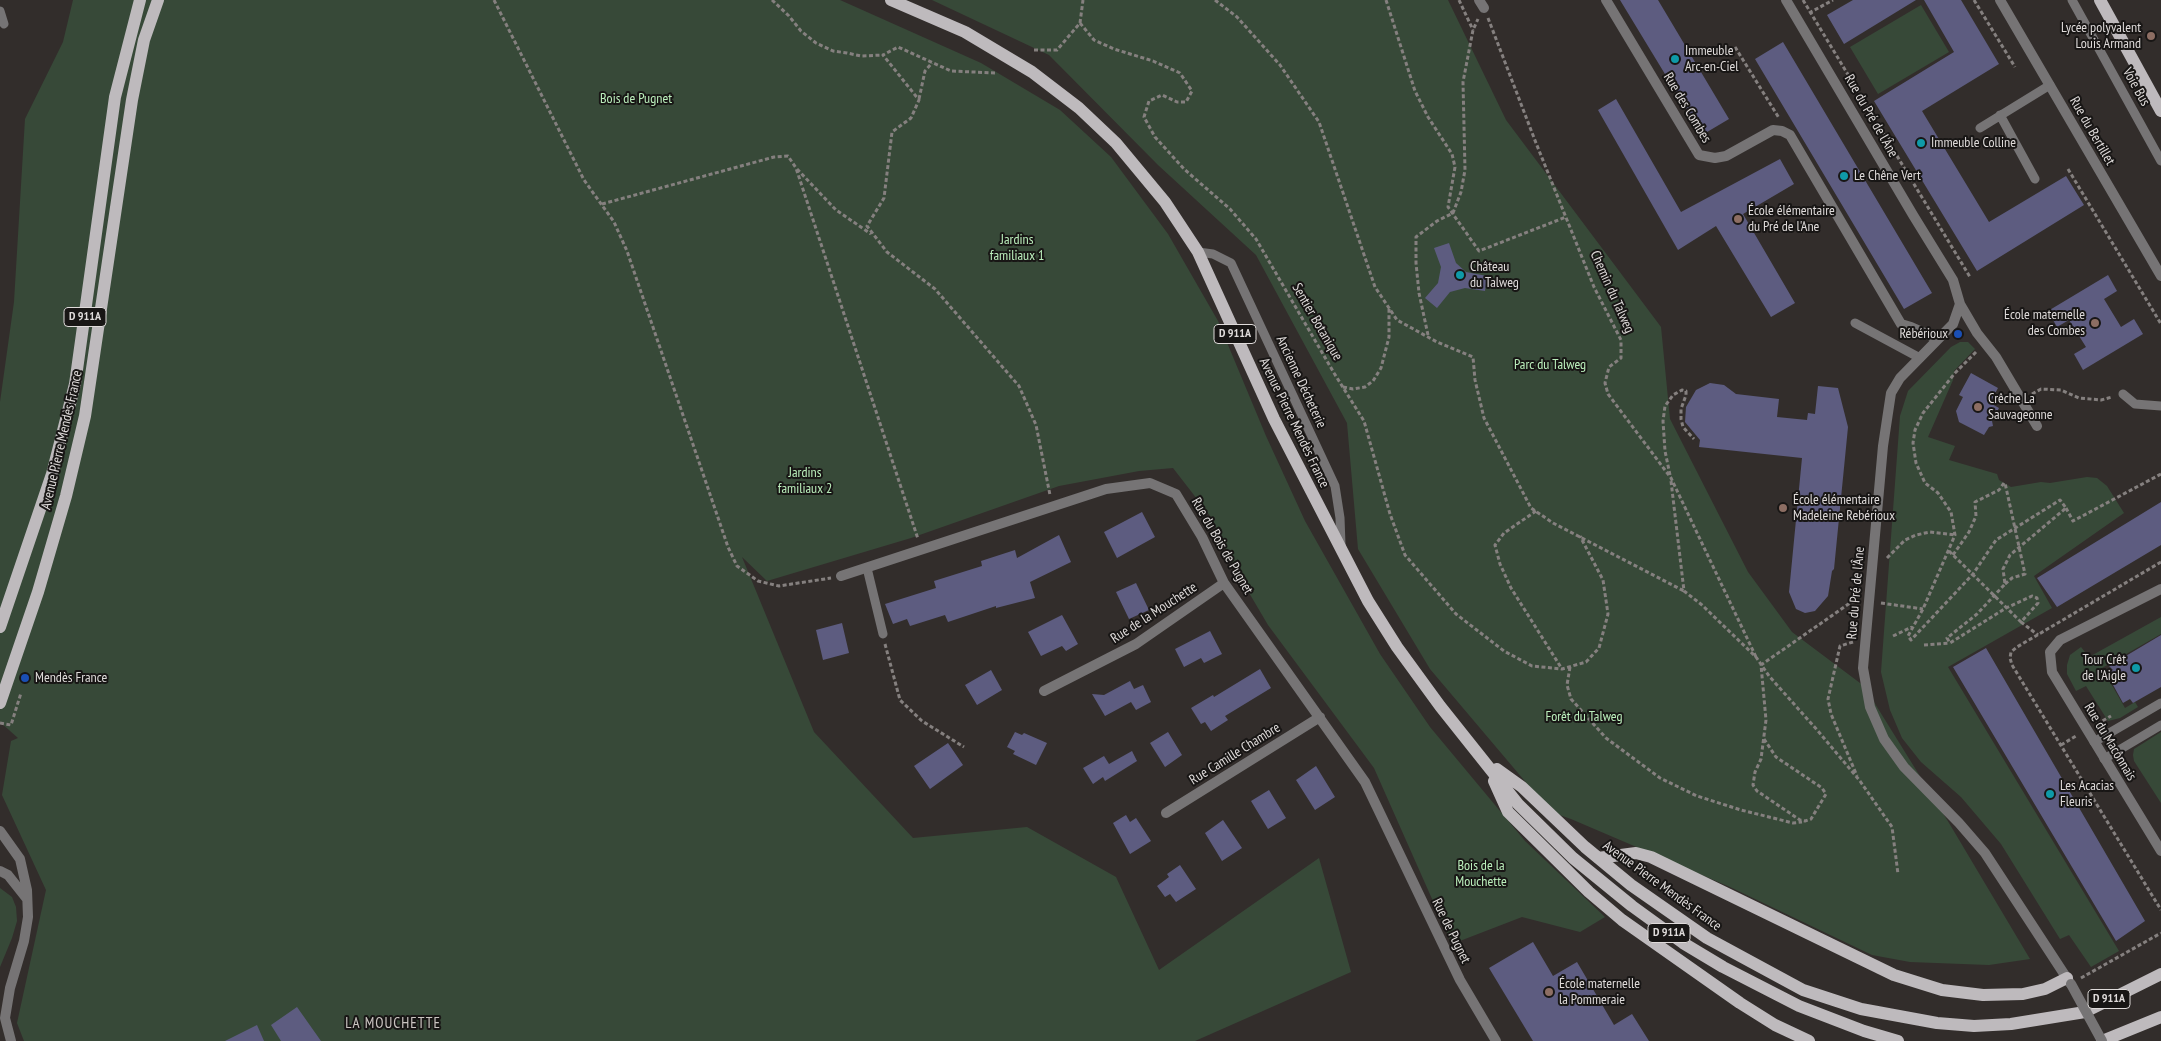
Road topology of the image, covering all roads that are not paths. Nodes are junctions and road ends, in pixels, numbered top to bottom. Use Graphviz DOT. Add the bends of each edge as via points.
graph roads {
  1 [pos="140,0"];
  2 [pos="158,0"];
  3 [pos="891,0"];
  4 [pos="1606,0"];
  5 [pos="1786,0"];
  6 [pos="2000,0"];
  7 [pos="2072,0"];
  8 [pos="2100,0"];
  9 [pos="0,11"];
  10 [pos="4,24"];
  11 [pos="2050,85"];
  12 [pos="2161,110"];
  13 [pos="2000,115"];
  14 [pos="1980,128"];
  15 [pos="2161,161"];
  16 [pos="2035,179"];
  17 [pos="1198,252"];
  18 [pos="2161,276"];
  19 [pos="1960,304"];
  20 [pos="1854,323"];
  21 [pos="1938,339"];
  22 [pos="1920,358"];
  23 [pos="2123,394"];
  24 [pos="2161,406"];
  25 [pos="2037,426"];
  26 [pos="1341,550"];
  27 [pos="867,568"];
  28 [pos="841,576"];
  29 [pos="1224,583"];
  30 [pos="2161,589"];
  31 [pos="0,627"];
  32 [pos="883,634"];
  33 [pos="1044,691"];
  34 [pos="0,703"];
  35 [pos="2161,703"];
  36 [pos="1320,717"];
  37 [pos="2161,725"];
  38 [pos="2094,742"];
  39 [pos="2104,759"];
  40 [pos="1484,760"];
  41 [pos="1166,813"];
  42 [pos="0,831"];
  43 [pos="1387,831"];
  44 [pos="2161,851"];
  45 [pos="1598,858"];
  46 [pos="0,871"];
  47 [pos="27,900"];
  48 [pos="2161,974"];
  49 [pos="2072,980"];
  50 [pos="2161,1018"];
  51 [pos="11,1041"];
  52 [pos="1496,1041"];
  53 [pos="1809,1041"];
  54 [pos="1898,1041"];
  55 [pos="2102,1041"];
  1 -- 31 [label="main road, Avenue Pierre Mendès France / D 911A" via="115,97 75,384 52,474"];
  2 -- 34 [label="main road, Avenue Pierre Mendès France / D 911A" via="144,40 132,100 86,416 38,592"];
  3 -- 17 [label="main road, Avenue Pierre Mendès France / D 911A" via="965,32 1032,72 1079,108 1116,143 1165,202"];
  4 -- 21 [label="street, Rue des Combes" via="1699,155 1726,156 1773,130 1790,135 1901,324"];
  5 -- 19 [label="street, Rue du Pré de l'Âne" via="1953,280"];
  6 -- 11 [label="street, Rue du Bertillet"];
  7 -- 15 [label="lane, Voie Bus"];
  8 -- 12 [label="main road"];
  9 -- 10 [label="lane"];
  11 -- 13 [label="lane"];
  11 -- 18 [label="street, Rue du Bertillet"];
  13 -- 14 [label="lane"];
  13 -- 16 [label="lane"];
  17 -- 26 [label="main road, Avenue Pierre Mendès France / D 911A" via="1274,419"];
  17 -- 26 [label="lane, Ancienne Décheterie" via="1214,254 1231,263 1335,486"];
  19 -- 21 [label="street, Rue du Pré de l'Âne" via="1953,324"];
  19 -- 25 [label="street" via="1996,356"];
  20 -- 22 [label="lane"];
  21 -- 22 [label="street, Rue du Pré de l'Âne"];
  22 -- 49 [label="street, Rue du Pré de l'Âne" via="1900,378 1891,393 1883,446 1863,668 1870,707 1884,739 1904,767 1985,853"];
  23 -- 24 [label="lane" via="2135,404"];
  26 -- 40 [label="main road, Avenue Pierre Mendès France / D 911A" via="1396,647"];
  27 -- 28 [label="street, Rue du Bois de Pugnet"];
  27 -- 29 [label="street, Rue du Bois de Pugnet" via="1106,489 1150,483 1176,494"];
  27 -- 32 [label="lane"];
  29 -- 33 [label="street, Rue de la Mouchette" via="1136,644"];
  29 -- 36 [label="street, Rue du Bois de Pugnet"];
  30 -- 38 [label="street, Rue du Macônnais" via="2060,640 2050,652 2052,672"];
  35 -- 38 [label="lane"];
  36 -- 41 [label="street, Rue Camille Chambre"];
  36 -- 43 [label="street, Rue du Bois de Pugnet" via="1366,782"];
  37 -- 39 [label="lane"];
  38 -- 39 [label="street, Rue du Macônnais"];
  39 -- 44 [label="street, Rue du Macônnais"];
  40 -- 45 [label="main road, Avenue Pierre Mendès France / D 911A" via="1522,787"];
  40 -- 53 [label="main road" via="1508,812 1589,892 1622,920 1740,1003"];
  40 -- 54 [label="main road, Avenue Pierre Mendès France / D 911A" via="1518,804 1573,858 1684,943 1723,968 1800,1006"];
  42 -- 47 [label="street" via="20,859"];
  43 -- 52 [label="street, Rue de Pugnet" via="1460,980"];
  45 -- 48 [label="main road, Avenue Pierre Mendès France / D 911A" via="1706,938 1802,990 1861,1009 1937,1023 2011,1024 2085,1012"];
  45 -- 49 [label="main road" via="1636,853 1651,857 1894,975 1942,990 1983,995 2023,994"];
  46 -- 47 [label="street" via="8,875"];
  47 -- 51 [label="street" via="24,941 5,1018"];
  49 -- 55 [label="street, Rue du Pré de l'Âne, bridge"];
  50 -- 55 [label="main road"];
}
